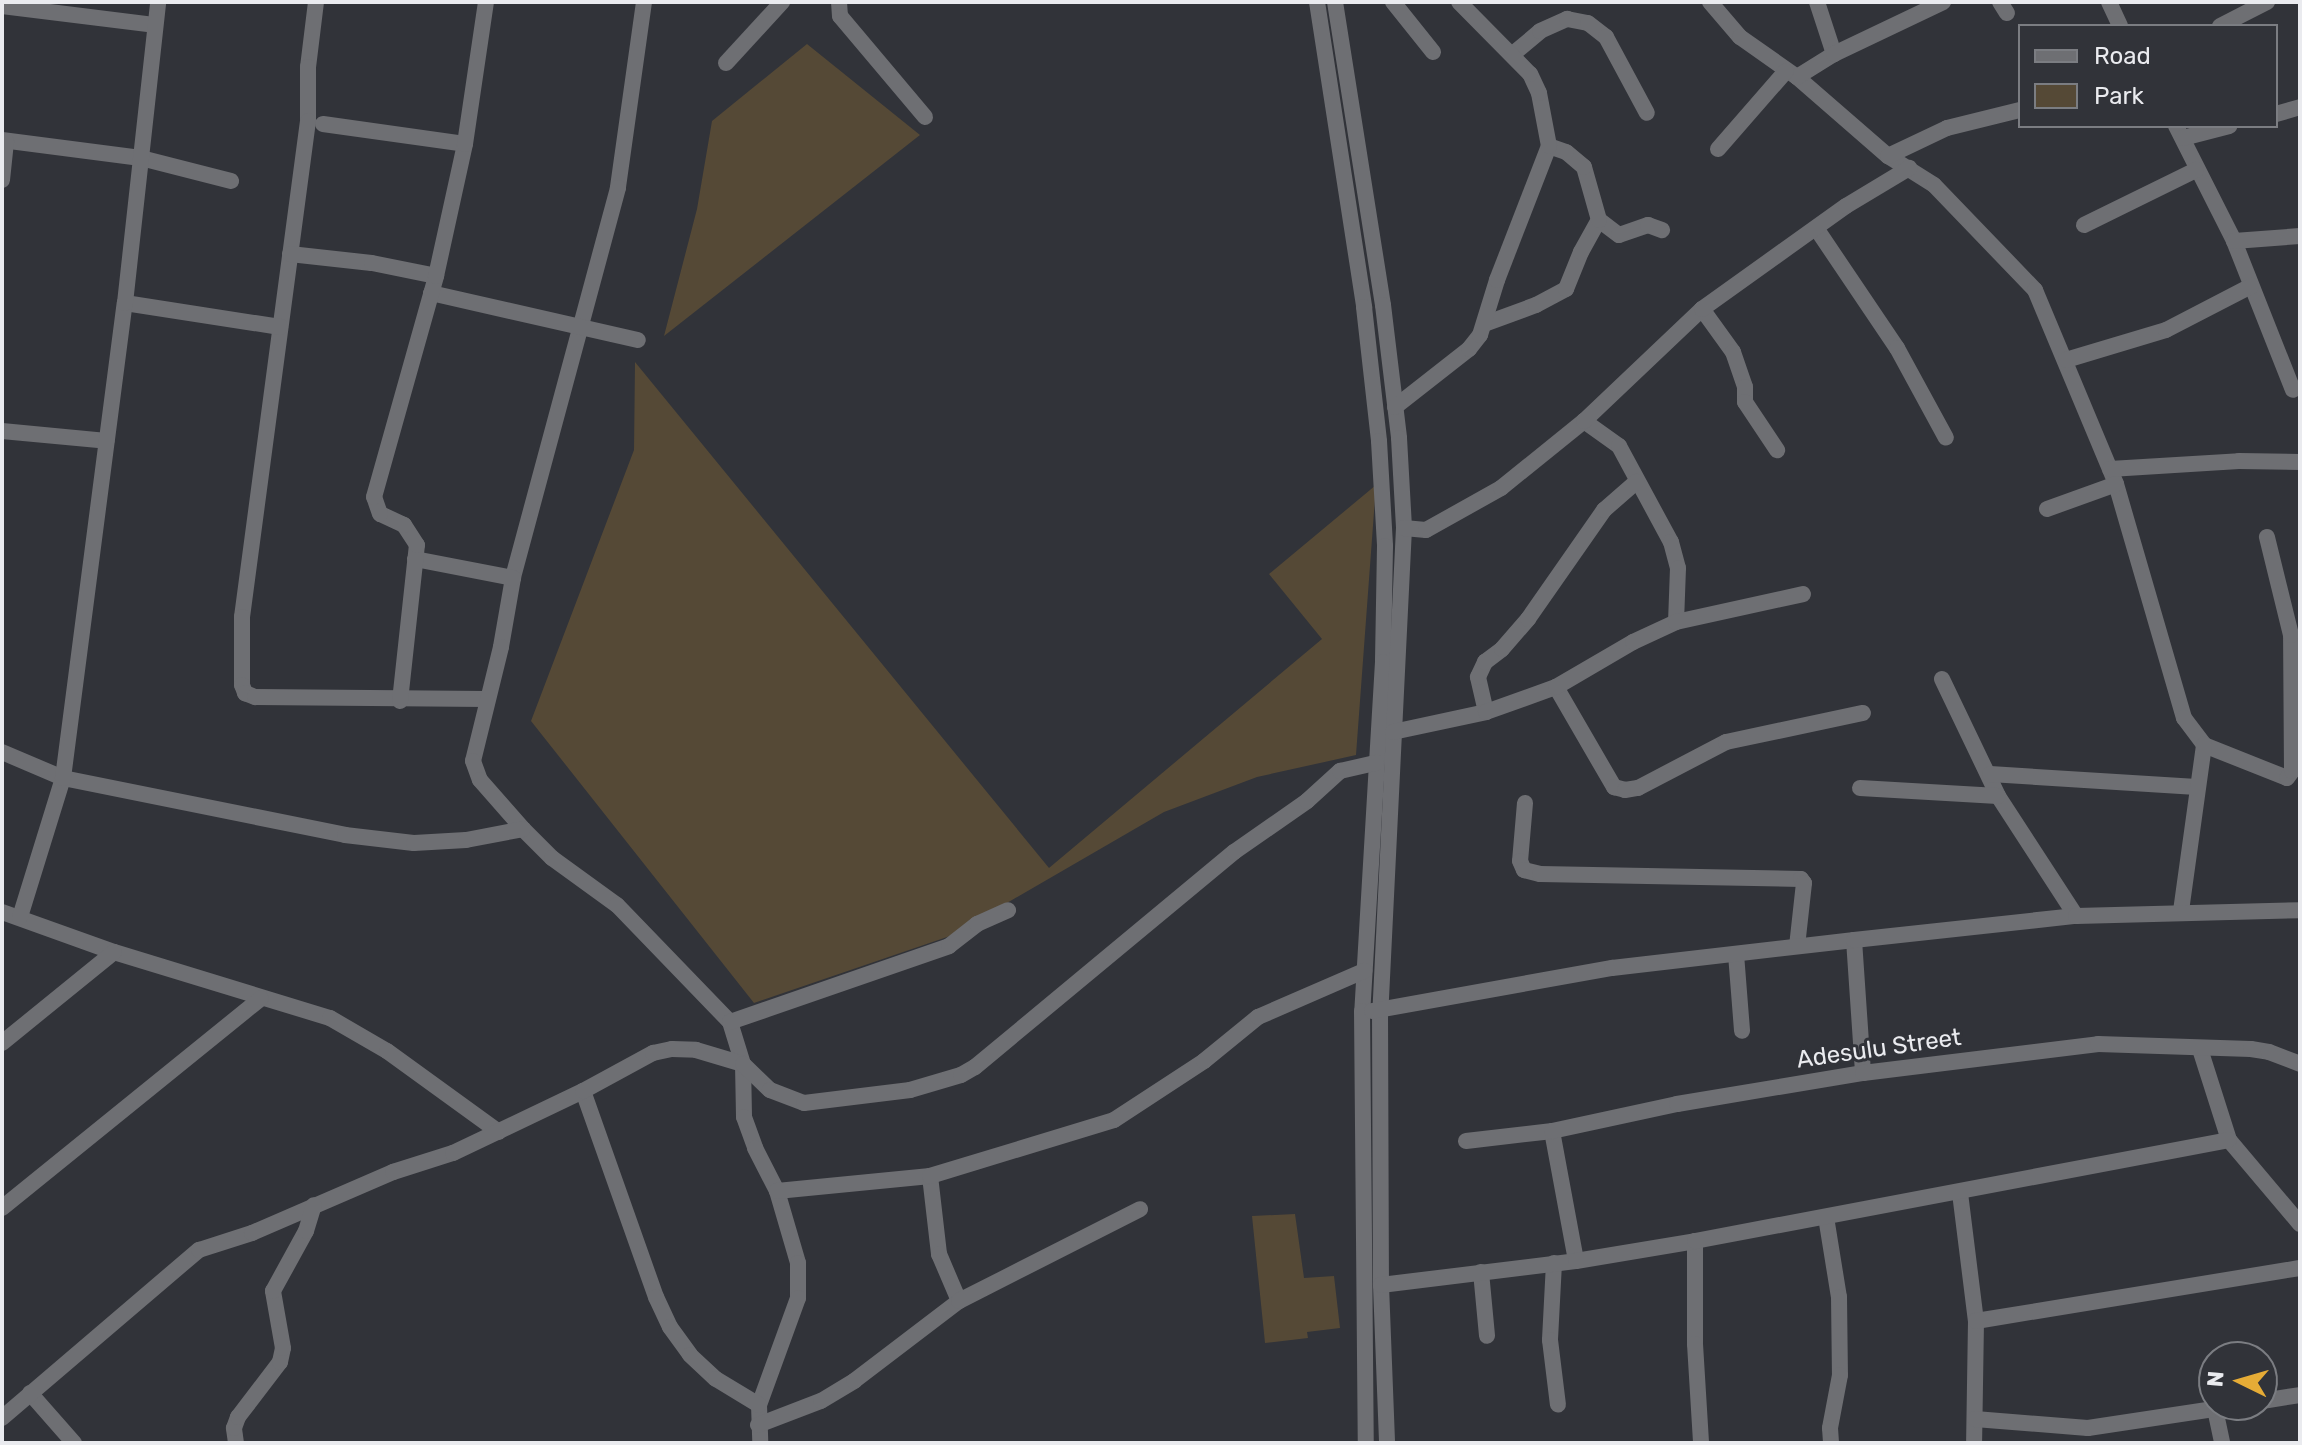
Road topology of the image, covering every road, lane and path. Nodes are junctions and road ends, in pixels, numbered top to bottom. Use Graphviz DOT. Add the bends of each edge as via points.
graph roads {
  1 [pos="158,2"];
  2 [pos="316,2"];
  3 [pos="486,2"];
  4 [pos="644,2"];
  5 [pos="782,2"];
  6 [pos="839,2"];
  7 [pos="1317,2"];
  8 [pos="1335,2"];
  9 [pos="1393,2"];
  10 [pos="1459,2"];
  11 [pos="1710,2"];
  12 [pos="1817,2"];
  13 [pos="1943,2"];
  14 [pos="2109,2"];
  15 [pos="2267,2"];
  16 [pos="2,6"];
  17 [pos="2119,24"];
  18 [pos="2224,24"];
  19 [pos="154,25"];
  20 [pos="1433,52"];
  21 [pos="1513,54"];
  22 [pos="1834,54"];
  23 [pos="726,63"];
  24 [pos="1792,74"];
  25 [pos="2300,107"];
  26 [pos="2018,110"];
  27 [pos="1647,113"];
  28 [pos="2278,113"];
  29 [pos="925,117"];
  30 [pos="323,124"];
  31 [pos="2212,128"];
  32 [pos="2179,132"];
  33 [pos="4,140"];
  34 [pos="465,144"];
  35 [pos="1549,146"];
  36 [pos="1718,149"];
  37 [pos="1888,156"];
  38 [pos="141,158"];
  39 [pos="1909,168"];
  40 [pos="2196,170"];
  41 [pos="2,180"];
  42 [pos="231,181"];
  43 [pos="1599,220"];
  44 [pos="2084,225"];
  45 [pos="1816,228"];
  46 [pos="1662,230"];
  47 [pos="2300,236"];
  48 [pos="2234,241"];
  49 [pos="290,254"];
  50 [pos="433,284"];
  51 [pos="2251,286"];
  52 [pos="125,303"];
  53 [pos="1702,309"];
  54 [pos="1487,323"];
  55 [pos="280,327"];
  56 [pos="581,327"];
  57 [pos="638,340"];
  58 [pos="2066,360"];
  59 [pos="2293,390"];
  60 [pos="1395,407"];
  61 [pos="1584,421"];
  62 [pos="2,431"];
  63 [pos="1946,438"];
  64 [pos="107,441"];
  65 [pos="1777,450"];
  66 [pos="2300,462"];
  67 [pos="2113,477"];
  68 [pos="1636,482"];
  69 [pos="2047,509"];
  70 [pos="1404,528"];
  71 [pos="2267,537"];
  72 [pos="415,559"];
  73 [pos="513,578"];
  74 [pos="1803,594"];
  75 [pos="1676,622"];
  76 [pos="1942,679"];
  77 [pos="1556,687"];
  78 [pos="486,699"];
  79 [pos="400,701"];
  80 [pos="1486,712"];
  81 [pos="1863,713"];
  82 [pos="1393,732"];
  83 [pos="2204,745"];
  84 [pos="2,752"];
  85 [pos="1376,763"];
  86 [pos="1990,774"];
  87 [pos="63,778"];
  88 [pos="2197,787"];
  89 [pos="1860,788"];
  90 [pos="1998,796"];
  91 [pos="1525,803"];
  92 [pos="523,829"];
  93 [pos="2298,905"];
  94 [pos="1008,910"];
  95 [pos="2181,911"];
  96 [pos="2,912"];
  97 [pos="2076,916"];
  98 [pos="20,917"];
  99 [pos="1854,940"];
  100 [pos="1797,946"];
  101 [pos="114,952"];
  102 [pos="1736,954"];
  103 [pos="1364,971"];
  104 [pos="261,998"];
  105 [pos="1362,1011"];
  106 [pos="1380,1011"];
  107 [pos="730,1022"];
  108 [pos="1742,1031"];
  109 [pos="2,1043"];
  110 [pos="2200,1049"];
  111 [pos="743,1064"];
  112 [pos="2300,1064"];
  113 [pos="1863,1073"];
  114 [pos="583,1091"];
  115 [pos="1552,1131"];
  116 [pos="499,1132"];
  117 [pos="2229,1140"];
  118 [pos="1466,1141"];
  119 [pos="930,1176"];
  120 [pos="777,1191"];
  121 [pos="1960,1193"];
  122 [pos="314,1205"];
  123 [pos="2,1208"];
  124 [pos="1140,1209"];
  125 [pos="1826,1217"];
  126 [pos="2300,1224"];
  127 [pos="1695,1241"];
  128 [pos="1576,1261"];
  129 [pos="1554,1263"];
  130 [pos="2300,1268"];
  131 [pos="1481,1272"];
  132 [pos="1381,1285"];
  133 [pos="959,1301"];
  134 [pos="1976,1321"];
  135 [pos="1487,1336"];
  136 [pos="30,1393"];
  137 [pos="2300,1395"];
  138 [pos="2278,1398"];
  139 [pos="759,1405"];
  140 [pos="1558,1405"];
  141 [pos="2198,1413"];
  142 [pos="2,1418"];
  143 [pos="1975,1419"];
  144 [pos="2217,1421"];
  145 [pos="758,1425"];
  146 [pos="2090,1436"];
  147 [pos="74,1443"];
  148 [pos="236,1443"];
  149 [pos="760,1443"];
  150 [pos="1366,1443"];
  151 [pos="1387,1443"];
  152 [pos="1701,1443"];
  153 [pos="1831,1443"];
  154 [pos="1974,1443"];
  155 [pos="2222,1443"];
  1 -- 19 [label="street"];
  2 -- 49 [label="street" via="308,121"];
  3 -- 34 [label="street"];
  4 -- 56 [label="street" via="618,188"];
  5 -- 23 [label="street"];
  6 -- 29 [label="street" via="840,16"];
  7 -- 85 [label="street" via="1362,292 1379,441 1385,546"];
  8 -- 60 [label="street"];
  9 -- 20 [label="street"];
  10 -- 21 [label="street"];
  11 -- 24 [label="street" via="1727,26"];
  12 -- 22 [label="street"];
  13 -- 22 [label="street"];
  14 -- 17 [label="street"];
  15 -- 18 [label="street"];
  16 -- 19 [label="street"];
  19 -- 38 [label="street"];
  21 -- 27 [label="street" via="1540,31 1567,19 1588,23 1606,37"];
  21 -- 35 [label="street" via="1539,93"];
  22 -- 24 [label="street"];
  24 -- 36 [label="street"];
  24 -- 37 [label="street"];
  25 -- 28 [label="street"];
  26 -- 37 [label="street" via="1947,128"];
  30 -- 34 [label="street"];
  31 -- 32 [label="street"];
  32 -- 40 [label="street"];
  33 -- 38 [label="street"];
  33 -- 41 [label="street"];
  34 -- 50 [label="street"];
  35 -- 43 [label="street" via="1584,167"];
  35 -- 54 [label="street" via="1497,280"];
  37 -- 39 [label="street"];
  38 -- 42 [label="street"];
  38 -- 52 [label="street"];
  39 -- 45 [label="street"];
  39 -- 58 [label="street" via="1934,185 2035,290"];
  40 -- 44 [label="street"];
  40 -- 48 [label="street"];
  43 -- 46 [label="street" via="1619,235 1648,225"];
  43 -- 54 [label="street" via="1566,289"];
  45 -- 53 [label="street"];
  45 -- 63 [label="street" via="1897,348"];
  47 -- 48 [label="street"];
  48 -- 51 [label="street"];
  49 -- 50 [label="street" via="372,263"];
  49 -- 55 [label="street"];
  50 -- 56 [label="street"];
  50 -- 72 [label="street" via="374,497 380,514 411,531"];
  51 -- 58 [label="street" via="2166,330"];
  51 -- 59 [label="street"];
  52 -- 55 [label="street"];
  52 -- 64 [label="street"];
  53 -- 61 [label="street"];
  53 -- 65 [label="street" via="1733,352 1745,402"];
  54 -- 60 [label="street" via="1469,349"];
  55 -- 79 [label="street" via="242,617 243,690 255,697"];
  56 -- 57 [label="street"];
  56 -- 73 [label="street"];
  58 -- 67 [label="street"];
  60 -- 70 [label="street"];
  61 -- 68 [label="street" via="1619,446"];
  61 -- 70 [label="street" via="1501,488 1426,530"];
  62 -- 64 [label="street"];
  64 -- 87 [label="street"];
  66 -- 67 [label="street" via="2239,461"];
  67 -- 69 [label="street"];
  67 -- 83 [label="street" via="2176,698"];
  68 -- 75 [label="street" via="1671,542 1678,568"];
  68 -- 80 [label="street" via="1604,510 1528,619 1485,662 1478,677"];
  70 -- 82 [label="street"];
  71 -- 83 [label="street" via="2291,635 2292,771 2287,778 2278,778"];
  72 -- 73 [label="street"];
  72 -- 79 [label="street"];
  73 -- 78 [label="street"];
  74 -- 75 [label="street"];
  75 -- 77 [label="street"];
  76 -- 86 [label="street"];
  77 -- 80 [label="street"];
  77 -- 81 [label="street" via="1614,787 1625,790 1726,742"];
  78 -- 79 [label="street"];
  78 -- 92 [label="street" via="474,768"];
  80 -- 82 [label="street"];
  82 -- 106 [label="street"];
  83 -- 88 [label="street"];
  84 -- 87 [label="street"];
  85 -- 103 [label="street"];
  85 -- 111 [label="street" via="1340,771 961,1075 910,1090 804,1103 770,1090"];
  86 -- 88 [label="street"];
  86 -- 90 [label="street"];
  87 -- 92 [label="street" via="345,835 414,843"];
  87 -- 98 [label="street"];
  88 -- 95 [label="street"];
  89 -- 90 [label="street"];
  90 -- 97 [label="street"];
  91 -- 100 [label="street" via="1520,861 1524,870 1801,879"];
  92 -- 107 [label="street" via="552,858 617,905"];
  93 -- 95 [label="street"];
  94 -- 107 [label="street" via="977,924 949,946"];
  95 -- 97 [label="street"];
  96 -- 98 [label="street"];
  97 -- 99 [label="street"];
  98 -- 101 [label="street"];
  99 -- 100 [label="street"];
  99 -- 113 [label="street"];
  100 -- 102 [label="street"];
  101 -- 104 [label="street"];
  101 -- 109 [label="street"];
  102 -- 106 [label="street" via="1612,968"];
  102 -- 108 [label="street"];
  103 -- 105 [label="street"];
  103 -- 119 [label="street" via="1258,1017 1204,1061 1114,1120"];
  104 -- 116 [label="street" via="330,1018 387,1051"];
  104 -- 123 [label="street"];
  105 -- 106 [label="street"];
  105 -- 150 [label="street"];
  106 -- 132 [label="street"];
  107 -- 111 [label="street"];
  110 -- 112 [label="street, Adesulu Street" via="2269,1052"];
  110 -- 113 [label="street, Adesulu Street" via="2098,1044"];
  110 -- 117 [label="street"];
  111 -- 114 [label="street" via="672,1049 653,1053"];
  111 -- 120 [label="street" via="744,1117"];
  113 -- 115 [label="street, Adesulu Street"];
  114 -- 116 [label="street"];
  114 -- 139 [label="street" via="670,1327 716,1379"];
  115 -- 118 [label="street, Adesulu Street"];
  115 -- 128 [label="street"];
  116 -- 122 [label="street"];
  117 -- 121 [label="street"];
  117 -- 126 [label="street"];
  119 -- 120 [label="street"];
  119 -- 133 [label="street" via="939,1254"];
  120 -- 139 [label="street" via="798,1263 798,1298"];
  121 -- 125 [label="street"];
  121 -- 134 [label="street"];
  122 -- 136 [label="street" via="199,1250"];
  122 -- 148 [label="street" via="273,1291 283,1340 280,1362 238,1417"];
  124 -- 133 [label="street"];
  125 -- 127 [label="street"];
  125 -- 153 [label="street" via="1839,1297 1840,1375"];
  127 -- 128 [label="street"];
  127 -- 152 [label="street"];
  128 -- 129 [label="street"];
  129 -- 131 [label="street"];
  129 -- 140 [label="street" via="1550,1340"];
  130 -- 134 [label="street"];
  131 -- 132 [label="street"];
  131 -- 135 [label="street"];
  132 -- 151 [label="street"];
  133 -- 145 [label="street" via="854,1381 821,1401"];
  134 -- 143 [label="street"];
  136 -- 142 [label="street"];
  136 -- 147 [label="street"];
  137 -- 138 [label="street"];
  139 -- 145 [label="street"];
  141 -- 146 [label="street"];
  143 -- 146 [label="street"];
  143 -- 154 [label="street"];
  144 -- 155 [label="street"];
  145 -- 149 [label="street"];
}
